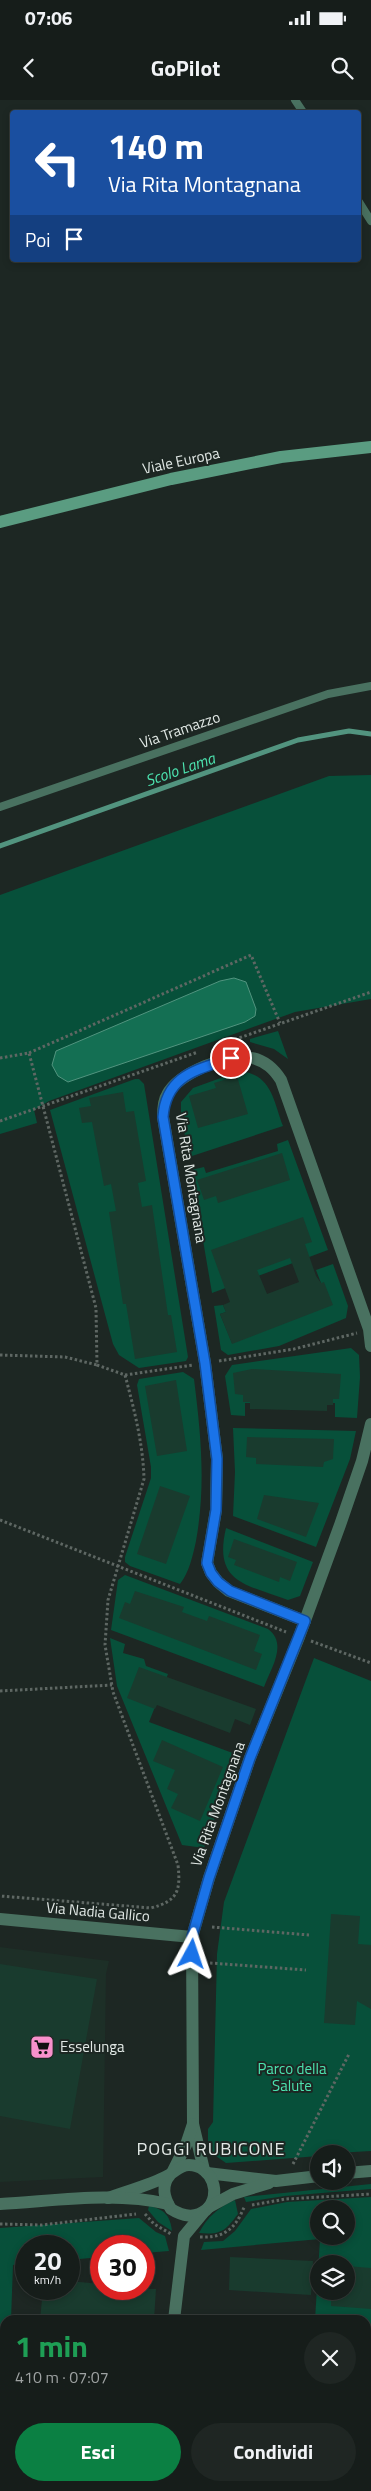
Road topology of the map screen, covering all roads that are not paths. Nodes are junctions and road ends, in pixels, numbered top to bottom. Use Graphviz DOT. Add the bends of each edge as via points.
graph roads {
  1 [pos="361,205"];
  2 [pos="371,221"];
  3 [pos="371,447"];
  4 [pos="0,522"];
  5 [pos="371,686"];
  6 [pos="0,807"];
  7 [pos="371,1346"];
  8 [pos="371,1424"];
  9 [pos="305,1621"];
  10 [pos="0,1919"];
  11 [pos="192,1937"];
  12 [pos="193,2124"];
  13 [pos="371,2171"];
  14 [pos="206,2172"];
  15 [pos="355,2172"];
  16 [pos="172,2173"];
  17 [pos="310,2177"];
  18 [pos="276,2180"];
  19 [pos="108,2198"];
  20 [pos="0,2204"];
  21 [pos="170,2207"];
  22 [pos="206,2210"];
  23 [pos="184,2236"];
  24 [pos="175,2315"];
  1 -- 2 [label="lane"];
  3 -- 4 [label="main road, Viale Europa" via="281,457 171,479"];
  5 -- 6 [label="lane, Via Tramazzo" via="328,694"];
  7 -- 9 [label="street, Via Rita Montagnana" via="370,1329 339,1240 281,1080 273,1068 259,1060 242,1057 188,1073 167,1094 163,1117 205,1363 217,1459 216,1510 207,1563 218,1582 230,1591"];
  8 -- 9 [label="street, Via Rita Montagnana" via="362,1461"];
  9 -- 11 [label="street, Via Rita Montagnana" via="250,1758"];
  10 -- 11 [label="street, Via Nadia Gallico"];
  11 -- 12 [label="street, Via Rita Montagnana"];
  12 -- 14 [label="street, Via Rita Montagnana"];
  12 -- 16 [label="street, Via Rita Montagnana"];
  13 -- 15 [label="street"];
  14 -- 16 [label="street" via="188,2165"];
  14 -- 18 [label="street"];
  14 -- 22 [label="street" via="215,2192"];
  16 -- 19 [label="street"];
  16 -- 21 [label="street" via="164,2185"];
  17 -- 18 [label="street"];
  18 -- 22 [label="street" via="233,2194"];
  19 -- 20 [label="street"];
  19 -- 21 [label="street" via="154,2201"];
  21 -- 22 [label="street" via="186,2216"];
  21 -- 23 [label="street"];
  22 -- 23 [label="street"];
  23 -- 24 [label="street"];
}
